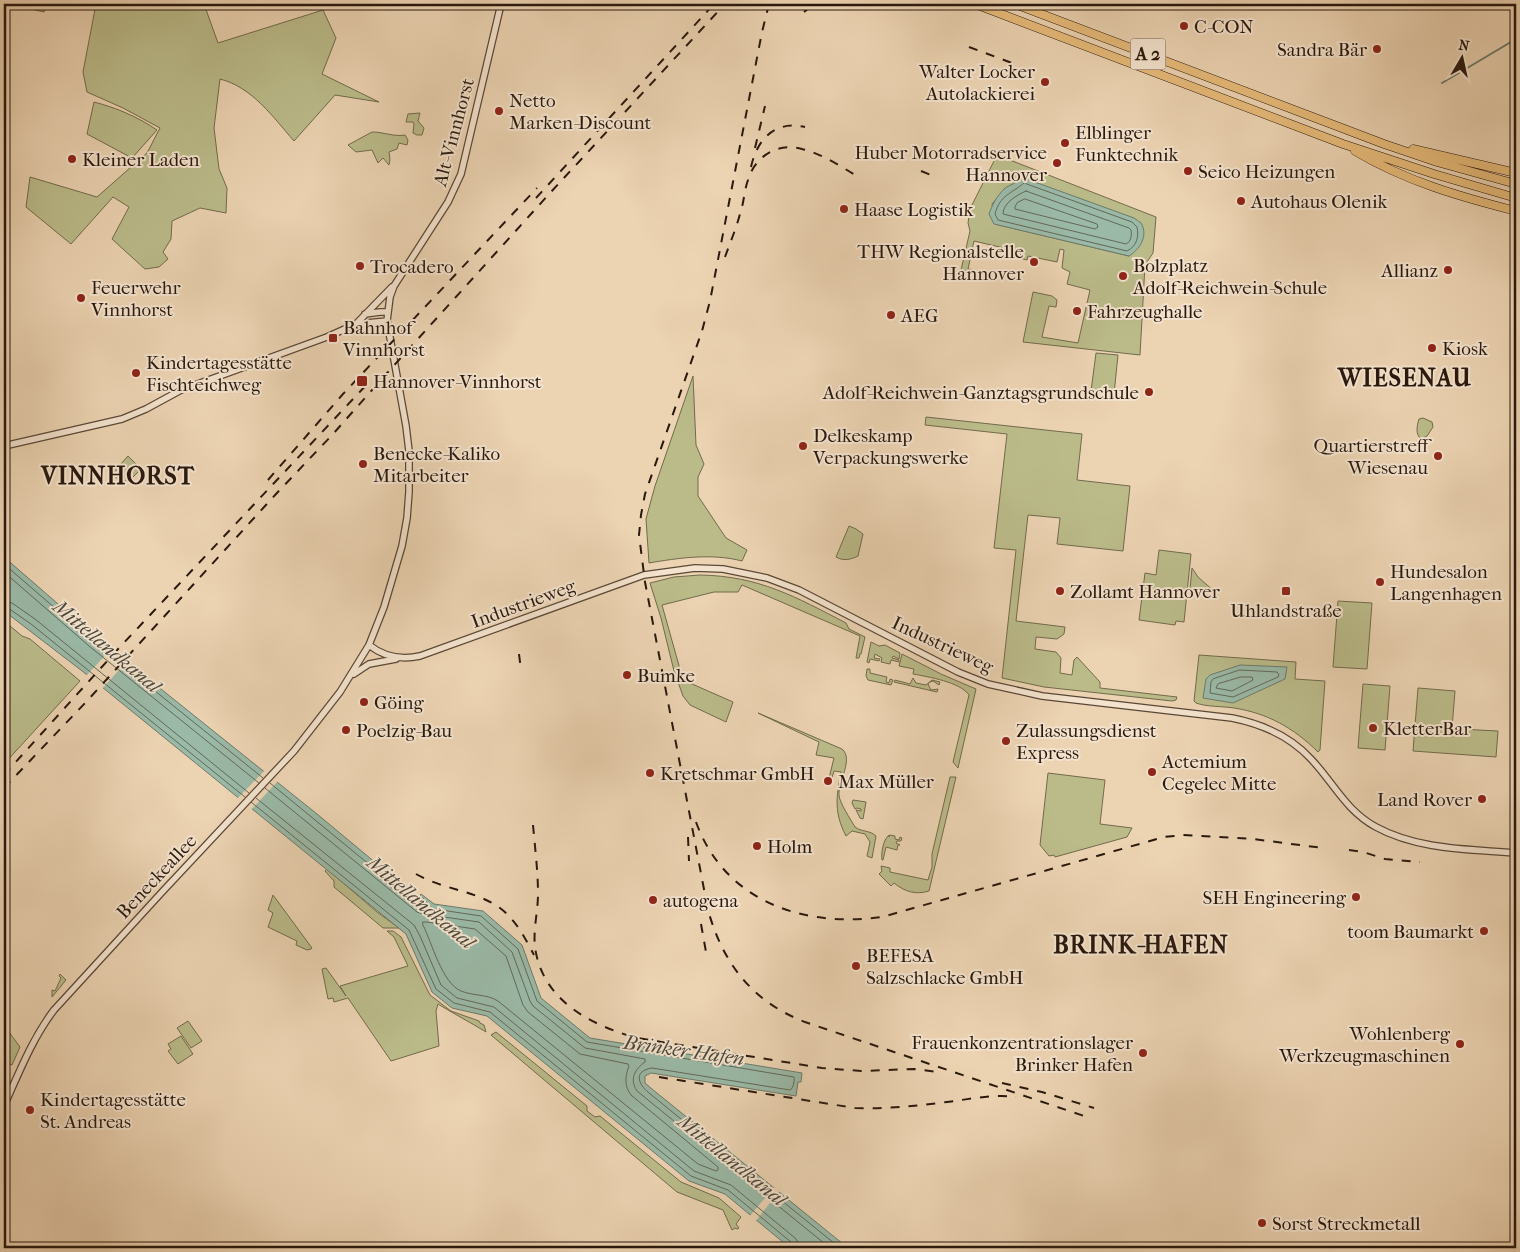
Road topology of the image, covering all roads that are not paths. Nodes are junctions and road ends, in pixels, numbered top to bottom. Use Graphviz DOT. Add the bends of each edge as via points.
graph roads {
  1 [pos="501,4"];
  2 [pos="975,4"];
  3 [pos="1016,4"];
  4 [pos="1343,144"];
  5 [pos="1384,144"];
  6 [pos="1516,173"];
  7 [pos="1516,184"];
  8 [pos="1516,198"];
  9 [pos="1516,211"];
  10 [pos="394,286"];
  11 [pos="388,312"];
  12 [pos="364,314"];
  13 [pos="387,321"];
  14 [pos="356,324"];
  15 [pos="4,446"];
  16 [pos="369,645"];
  17 [pos="402,658"];
  18 [pos="349,679"];
  19 [pos="1516,853"];
  20 [pos="4,1106"];
  21 [pos="4,1244"];
  22 [pos="6,1248"];
  1 -- 10 [label="street, Alt-Vinnhorst" via="461,174 448,202"];
  2 -- 4 [label="highway, A 2"];
  3 -- 5 [label="highway, A 2"];
  4 -- 8 [label="highway, A 2"];
  4 -- 9 [label="highway" via="1378,165 1430,186"];
  5 -- 6 [label="highway"];
  5 -- 7 [label="highway, A 2"];
  10 -- 11 [label="street, Alt-Vinnhorst"];
  10 -- 12 [label="street"];
  11 -- 12 [label="street"];
  11 -- 13 [label="street, Alt-Vinnhorst"];
  12 -- 14 [label="street"];
  13 -- 14 [label="street"];
  13 -- 16 [label="street, Beneckeallee" via="409,451 408,518 384,607"];
  14 -- 15 [label="street" via="181,390 122,420"];
  16 -- 17 [label="street, Industrieweg" via="383,654"];
  16 -- 18 [label="street, Beneckeallee"];
  17 -- 18 [label="street, Beneckeallee" via="369,664"];
  17 -- 19 [label="street, Industrieweg" via="420,656 644,575 694,568 738,571 799,590 958,672 988,684 1042,696 1232,718 1262,725 1301,748 1349,807 1375,827 1421,843"];
  18 -- 20 [label="street, Beneckeallee" via="278,770 54,1010 31,1046"];
  21 -- 22 [label="main road"];
}
